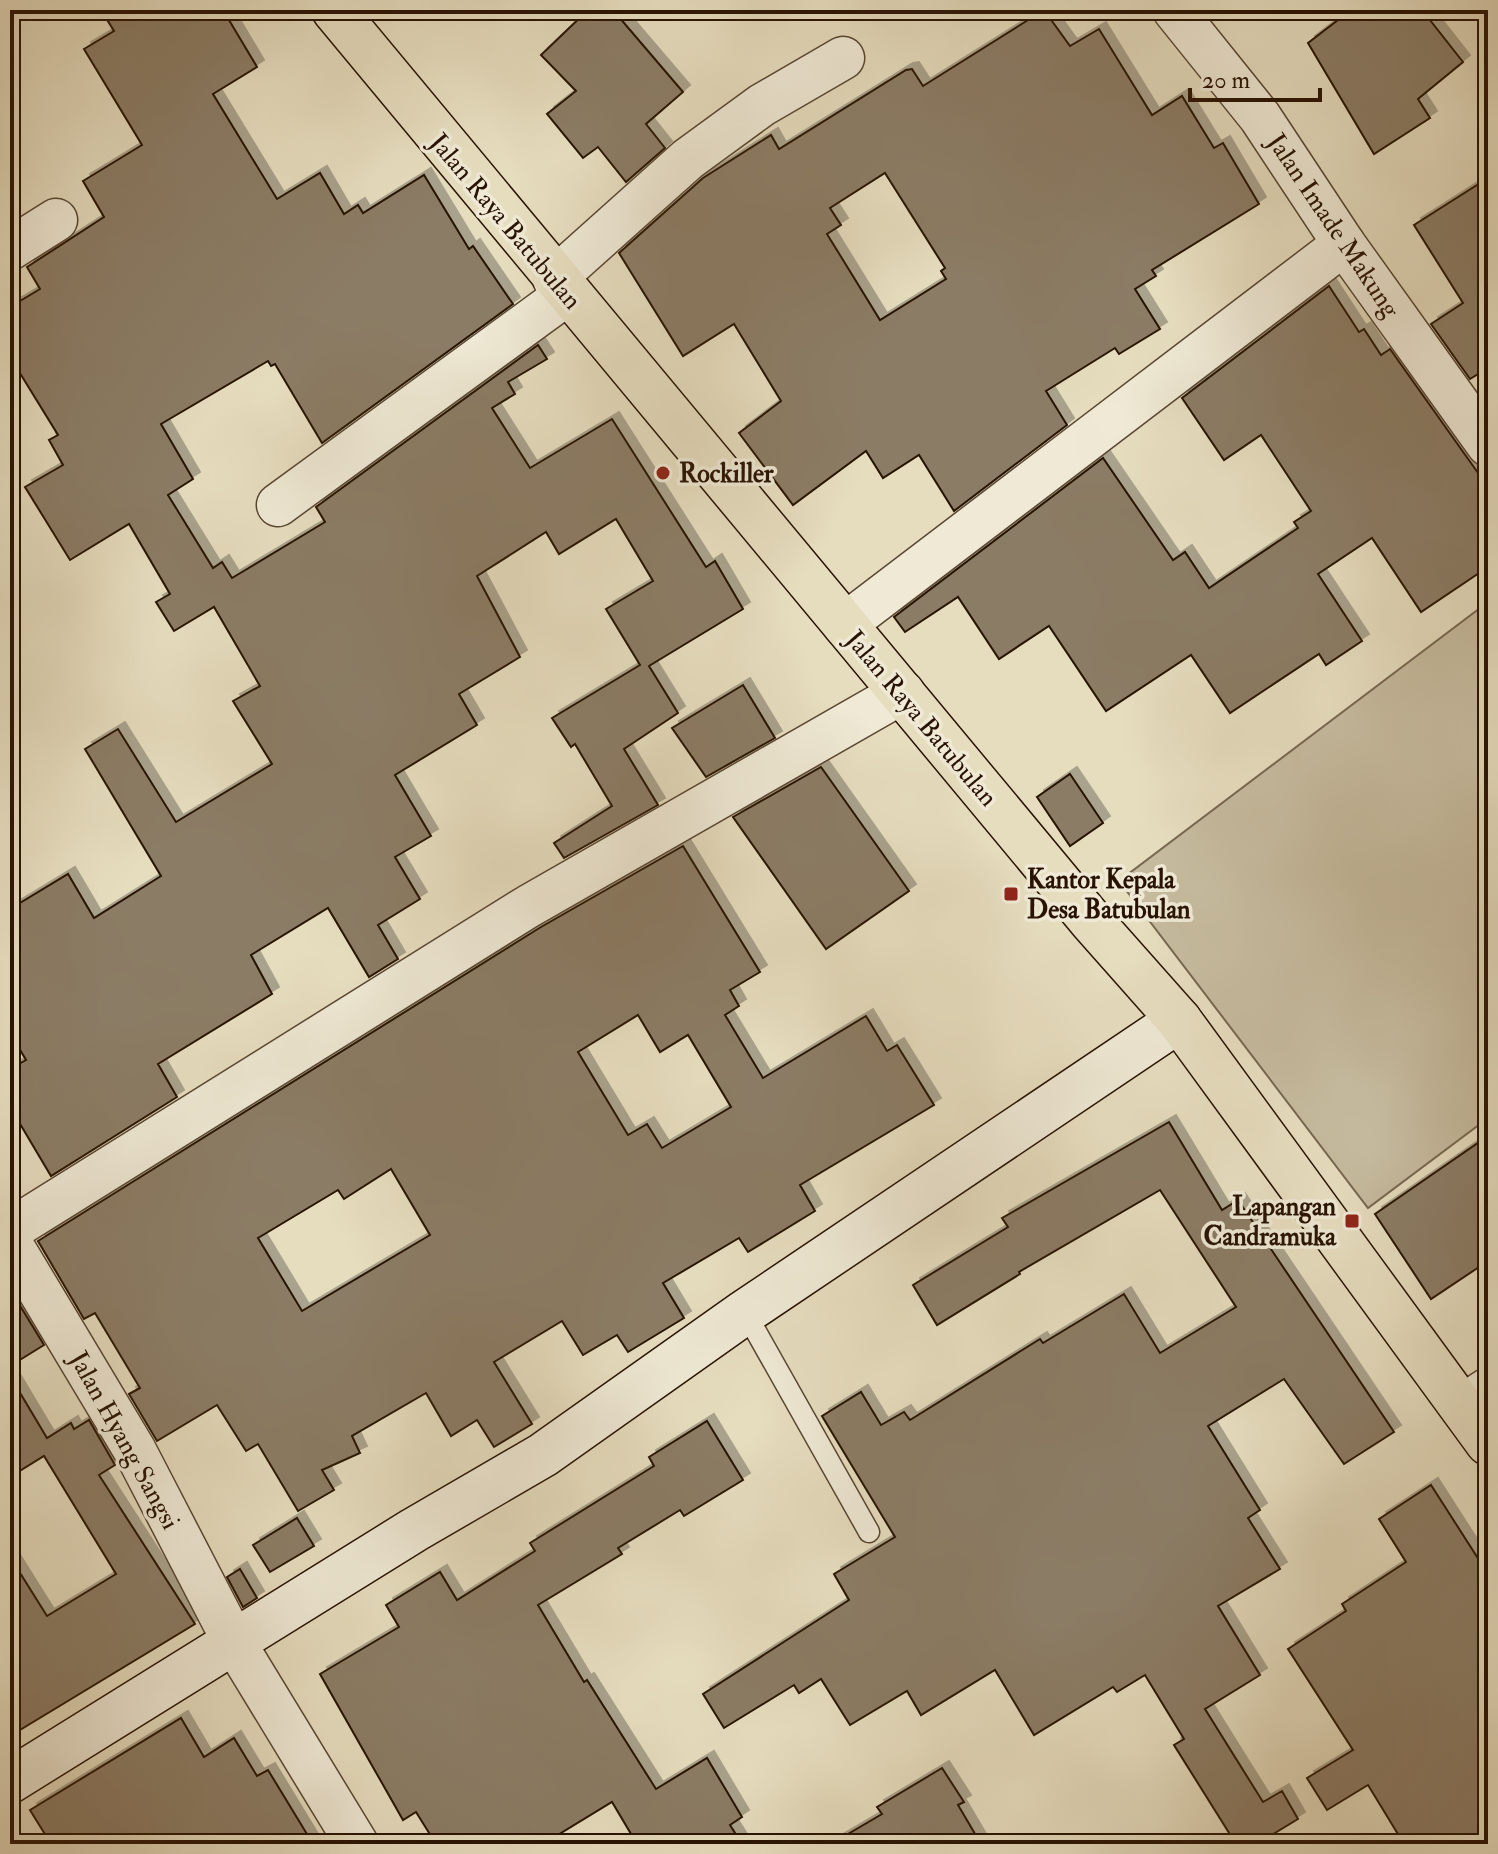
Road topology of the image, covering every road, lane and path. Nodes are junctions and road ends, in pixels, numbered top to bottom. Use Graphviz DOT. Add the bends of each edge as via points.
graph roads {
  1 [pos="334,10"];
  2 [pos="1174,10"];
  3 [pos="843,58"];
  4 [pos="56,220"];
  5 [pos="1344,244"];
  6 [pos="10,249"];
  7 [pos="560,286"];
  8 [pos="1488,445"];
  9 [pos="278,505"];
  10 [pos="844,625"];
  11 [pos="903,692"];
  12 [pos="1179,1020"];
  13 [pos="10,1230"];
  14 [pos="10,1242"];
  15 [pos="745,1312"];
  16 [pos="1475,1397"];
  17 [pos="1488,1443"];
  18 [pos="869,1532"];
  19 [pos="234,1642"];
  20 [pos="10,1781"];
  21 [pos="357,1844"];
  1 -- 7 [label="highway, Jalan Raya Batubulan"];
  2 -- 5 [label="street, Jalan Imade Makung" via="1260,117"];
  3 -- 7 [label="street" via="762,105 688,159"];
  4 -- 6 [label="street"];
  5 -- 8 [label="street, Jalan Imade Makung"];
  5 -- 10 [label="street"];
  7 -- 9 [label="street"];
  7 -- 10 [label="highway, Jalan Raya Batubulan"];
  10 -- 11 [label="highway, Jalan Raya Batubulan"];
  11 -- 12 [label="highway, Jalan Raya Batubulan"];
  11 -- 13 [label="street" via="529,906"];
  12 -- 15 [label="street"];
  12 -- 16 [label="highway, Jalan Raya Batubulan"];
  14 -- 19 [label="street, Jalan Hyang Sangsi" via="134,1449"];
  15 -- 18 [label="lane"];
  15 -- 19 [label="street" via="543,1455"];
  16 -- 17 [label="highway, Jalan Raya Batubulan"];
  19 -- 20 [label="street"];
  19 -- 21 [label="street, Jalan Hyang Sangsi"];
}
